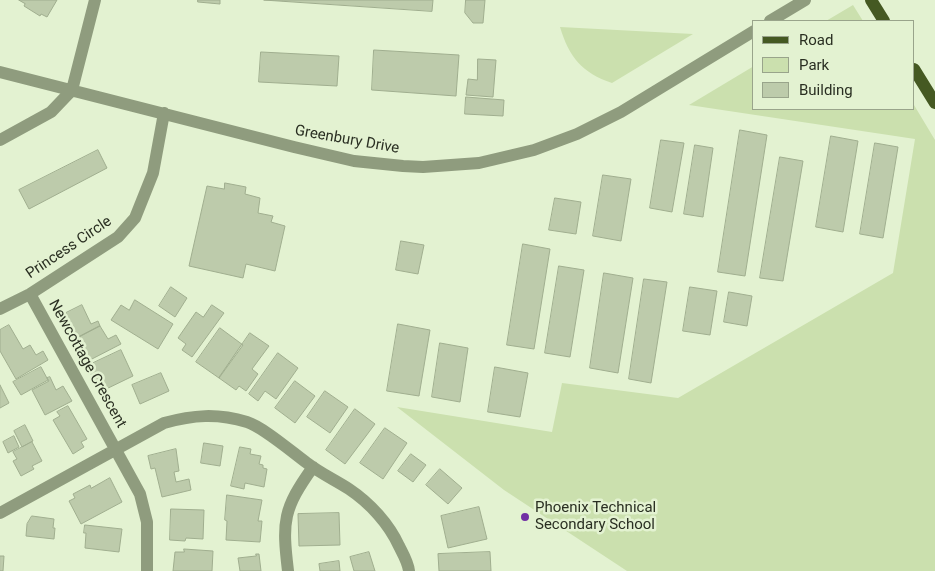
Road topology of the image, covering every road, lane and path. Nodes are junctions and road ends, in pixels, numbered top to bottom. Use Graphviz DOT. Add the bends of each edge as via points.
graph roads {
  1 [pos="95,0"];
  2 [pos="805,0"];
  3 [pos="871,0"];
  4 [pos="772,20"];
  5 [pos="883,20"];
  6 [pos="752,32"];
  7 [pos="915,71"];
  8 [pos="0,72"];
  9 [pos="72,90"];
  10 [pos="935,104"];
  11 [pos="164,113"];
  12 [pos="0,140"];
  13 [pos="30,294"];
  14 [pos="0,309"];
  15 [pos="116,450"];
  16 [pos="313,467"];
  17 [pos="0,513"];
  18 [pos="147,571"];
  19 [pos="288,571"];
  20 [pos="409,571"];
  1 -- 9 [label="street"];
  2 -- 4 [label="street"];
  3 -- 5 [label="main road"];
  6 -- 11 [label="street, Greenbury Drive" via="621,112 578,134 534,150 479,163 423,167 354,160"];
  7 -- 10 [label="main road"];
  8 -- 9 [label="street, Greenbury Drive"];
  9 -- 11 [label="street, Greenbury Drive"];
  9 -- 12 [label="street" via="51,112"];
  11 -- 13 [label="street, Princess Circle" via="153,173 135,218 118,236"];
  13 -- 14 [label="street, Princess Circle"];
  13 -- 15 [label="street, Newcottage Crescent"];
  15 -- 16 [label="street, Newcottage Crescent" via="164,423 187,417 219,416 249,423"];
  15 -- 17 [label="street"];
  15 -- 18 [label="street, Newcottage Crescent" via="140,494 147,522"];
  16 -- 19 [label="street" via="288,508 284,542"];
  16 -- 20 [label="street, Newcottage Crescent" via="351,490 375,511 394,535"];
}
